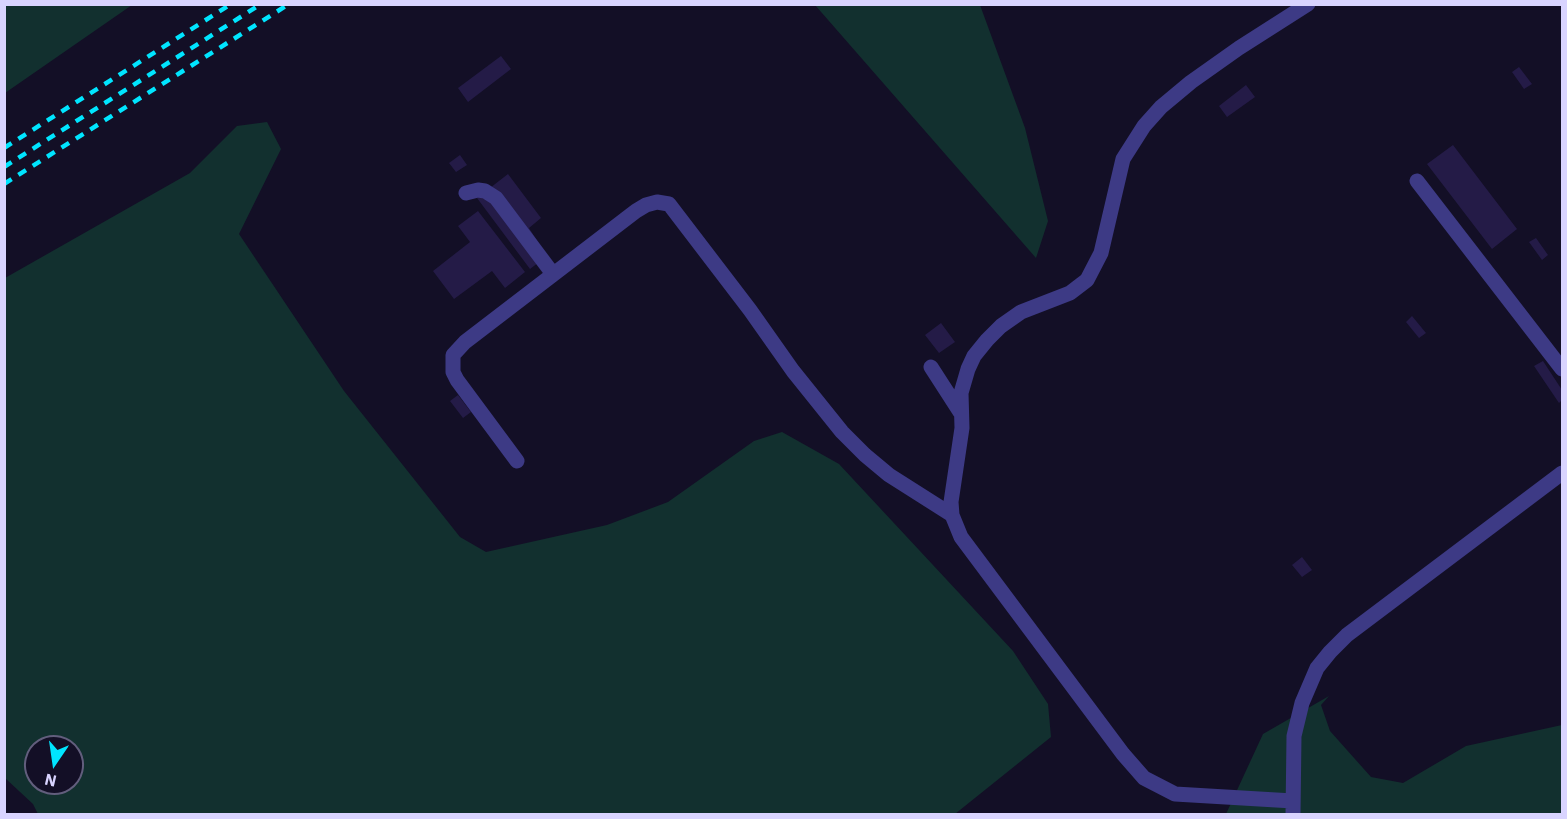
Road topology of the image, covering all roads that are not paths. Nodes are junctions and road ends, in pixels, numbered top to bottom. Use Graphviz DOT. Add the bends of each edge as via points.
graph roads {
  1 [pos="1308,4"];
  2 [pos="1417,182"];
  3 [pos="465,193"];
  4 [pos="553,274"];
  5 [pos="931,367"];
  6 [pos="1563,369"];
  7 [pos="960,412"];
  8 [pos="517,461"];
  9 [pos="1563,473"];
  10 [pos="951,515"];
  11 [pos="1293,808"];
  1 -- 7 [label="lane" via="1191,82 1144,126 1123,159 1101,253 1090,274 1070,293 1021,312 987,340 968,369"];
  2 -- 6 [label="lane"];
  3 -- 4 [label="lane" via="485,191 496,198"];
  4 -- 8 [label="lane" via="458,347 452,359 457,380"];
  4 -- 10 [label="lane" via="636,210 657,202 669,204 842,432 889,475"];
  5 -- 7 [label="lane"];
  7 -- 10 [label="lane" via="961,438"];
  9 -- 11 [label="lane" via="1347,635 1317,668 1294,736"];
  10 -- 11 [label="lane" via="961,537 1144,778 1175,794"];
}
